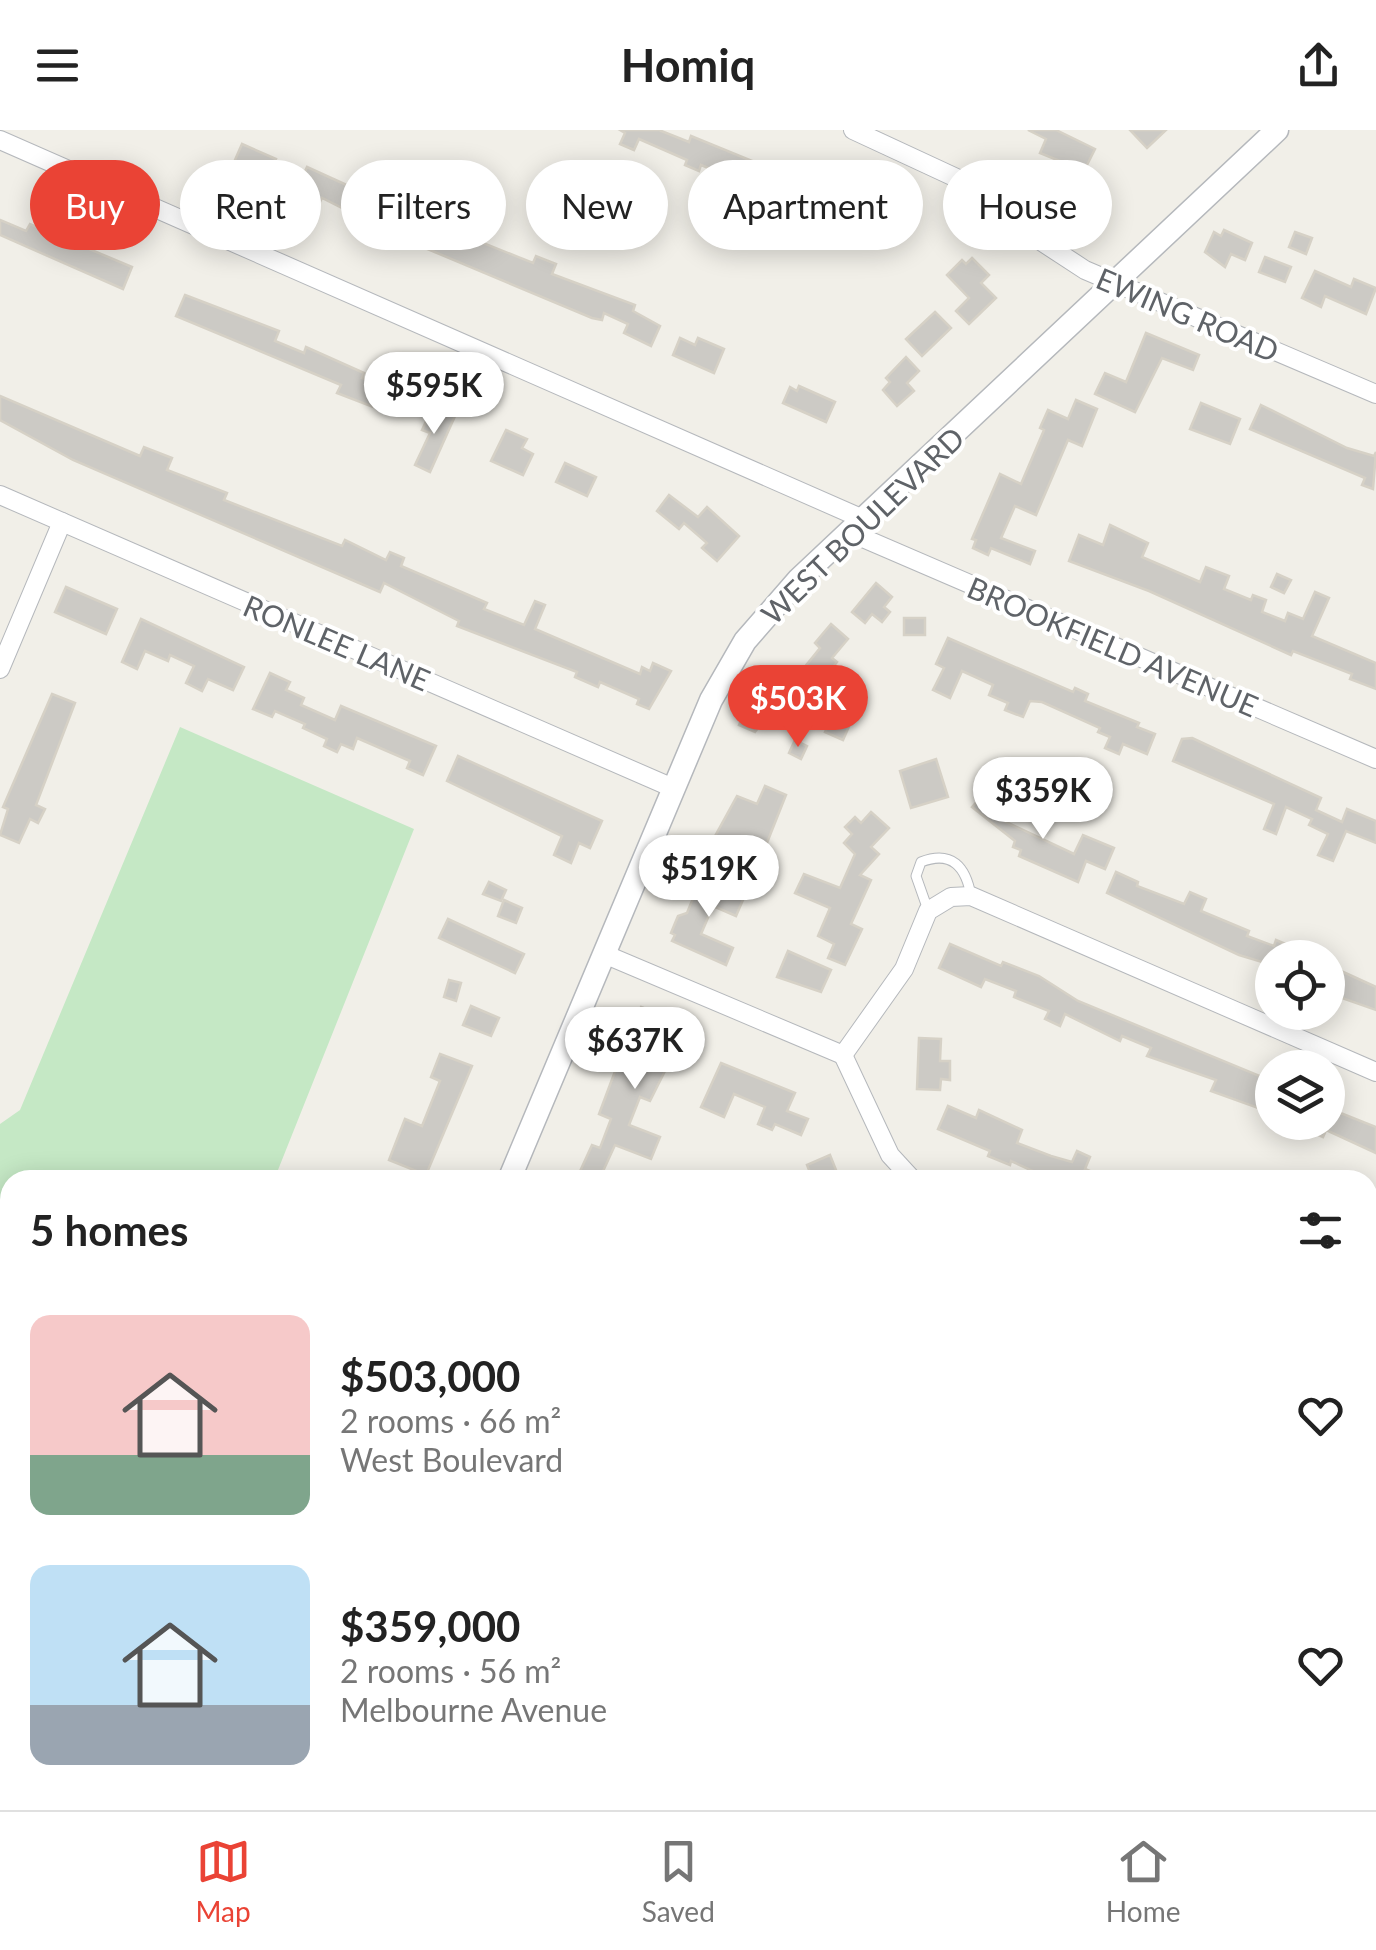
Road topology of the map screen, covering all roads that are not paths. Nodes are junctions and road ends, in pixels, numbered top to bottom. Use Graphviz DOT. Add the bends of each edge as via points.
graph roads {
  1 [pos="853,130"];
  2 [pos="1278,130"];
  3 [pos="0,140"];
  4 [pos="1116,283"];
  5 [pos="1376,394"];
  6 [pos="0,495"];
  7 [pos="62,522"];
  8 [pos="856,526"];
  9 [pos="0,669"];
  10 [pos="1376,758"];
  11 [pos="673,788"];
  12 [pos="971,896"];
  13 [pos="928,911"];
  14 [pos="604,954"];
  15 [pos="842,1055"];
  16 [pos="1376,1072"];
  17 [pos="514,1170"];
  18 [pos="902,1170"];
  1 -- 4 [label="street, EWING ROAD" via="966,182 1054,252"];
  2 -- 4 [label="street, WEST BOULEVARD"];
  3 -- 8 [label="street, BROOKFIELD AVENUE"];
  4 -- 5 [label="street, EWING ROAD"];
  4 -- 8 [label="street, WEST BOULEVARD"];
  6 -- 7 [label="street, RONLEE LANE"];
  7 -- 9 [label="street"];
  7 -- 11 [label="street, RONLEE LANE"];
  8 -- 10 [label="street, BROOKFIELD AVENUE"];
  8 -- 11 [label="street, WEST BOULEVARD" via="745,641"];
  11 -- 14 [label="street, WEST BOULEVARD"];
  12 -- 13 [label="street"];
  12 -- 13 [label="lane" via="967,875 954,860 936,856 922,862 916,876"];
  12 -- 16 [label="street"];
  13 -- 15 [label="street" via="904,969"];
  14 -- 15 [label="street"];
  14 -- 17 [label="street, WEST BOULEVARD"];
  15 -- 18 [label="street"];
}
